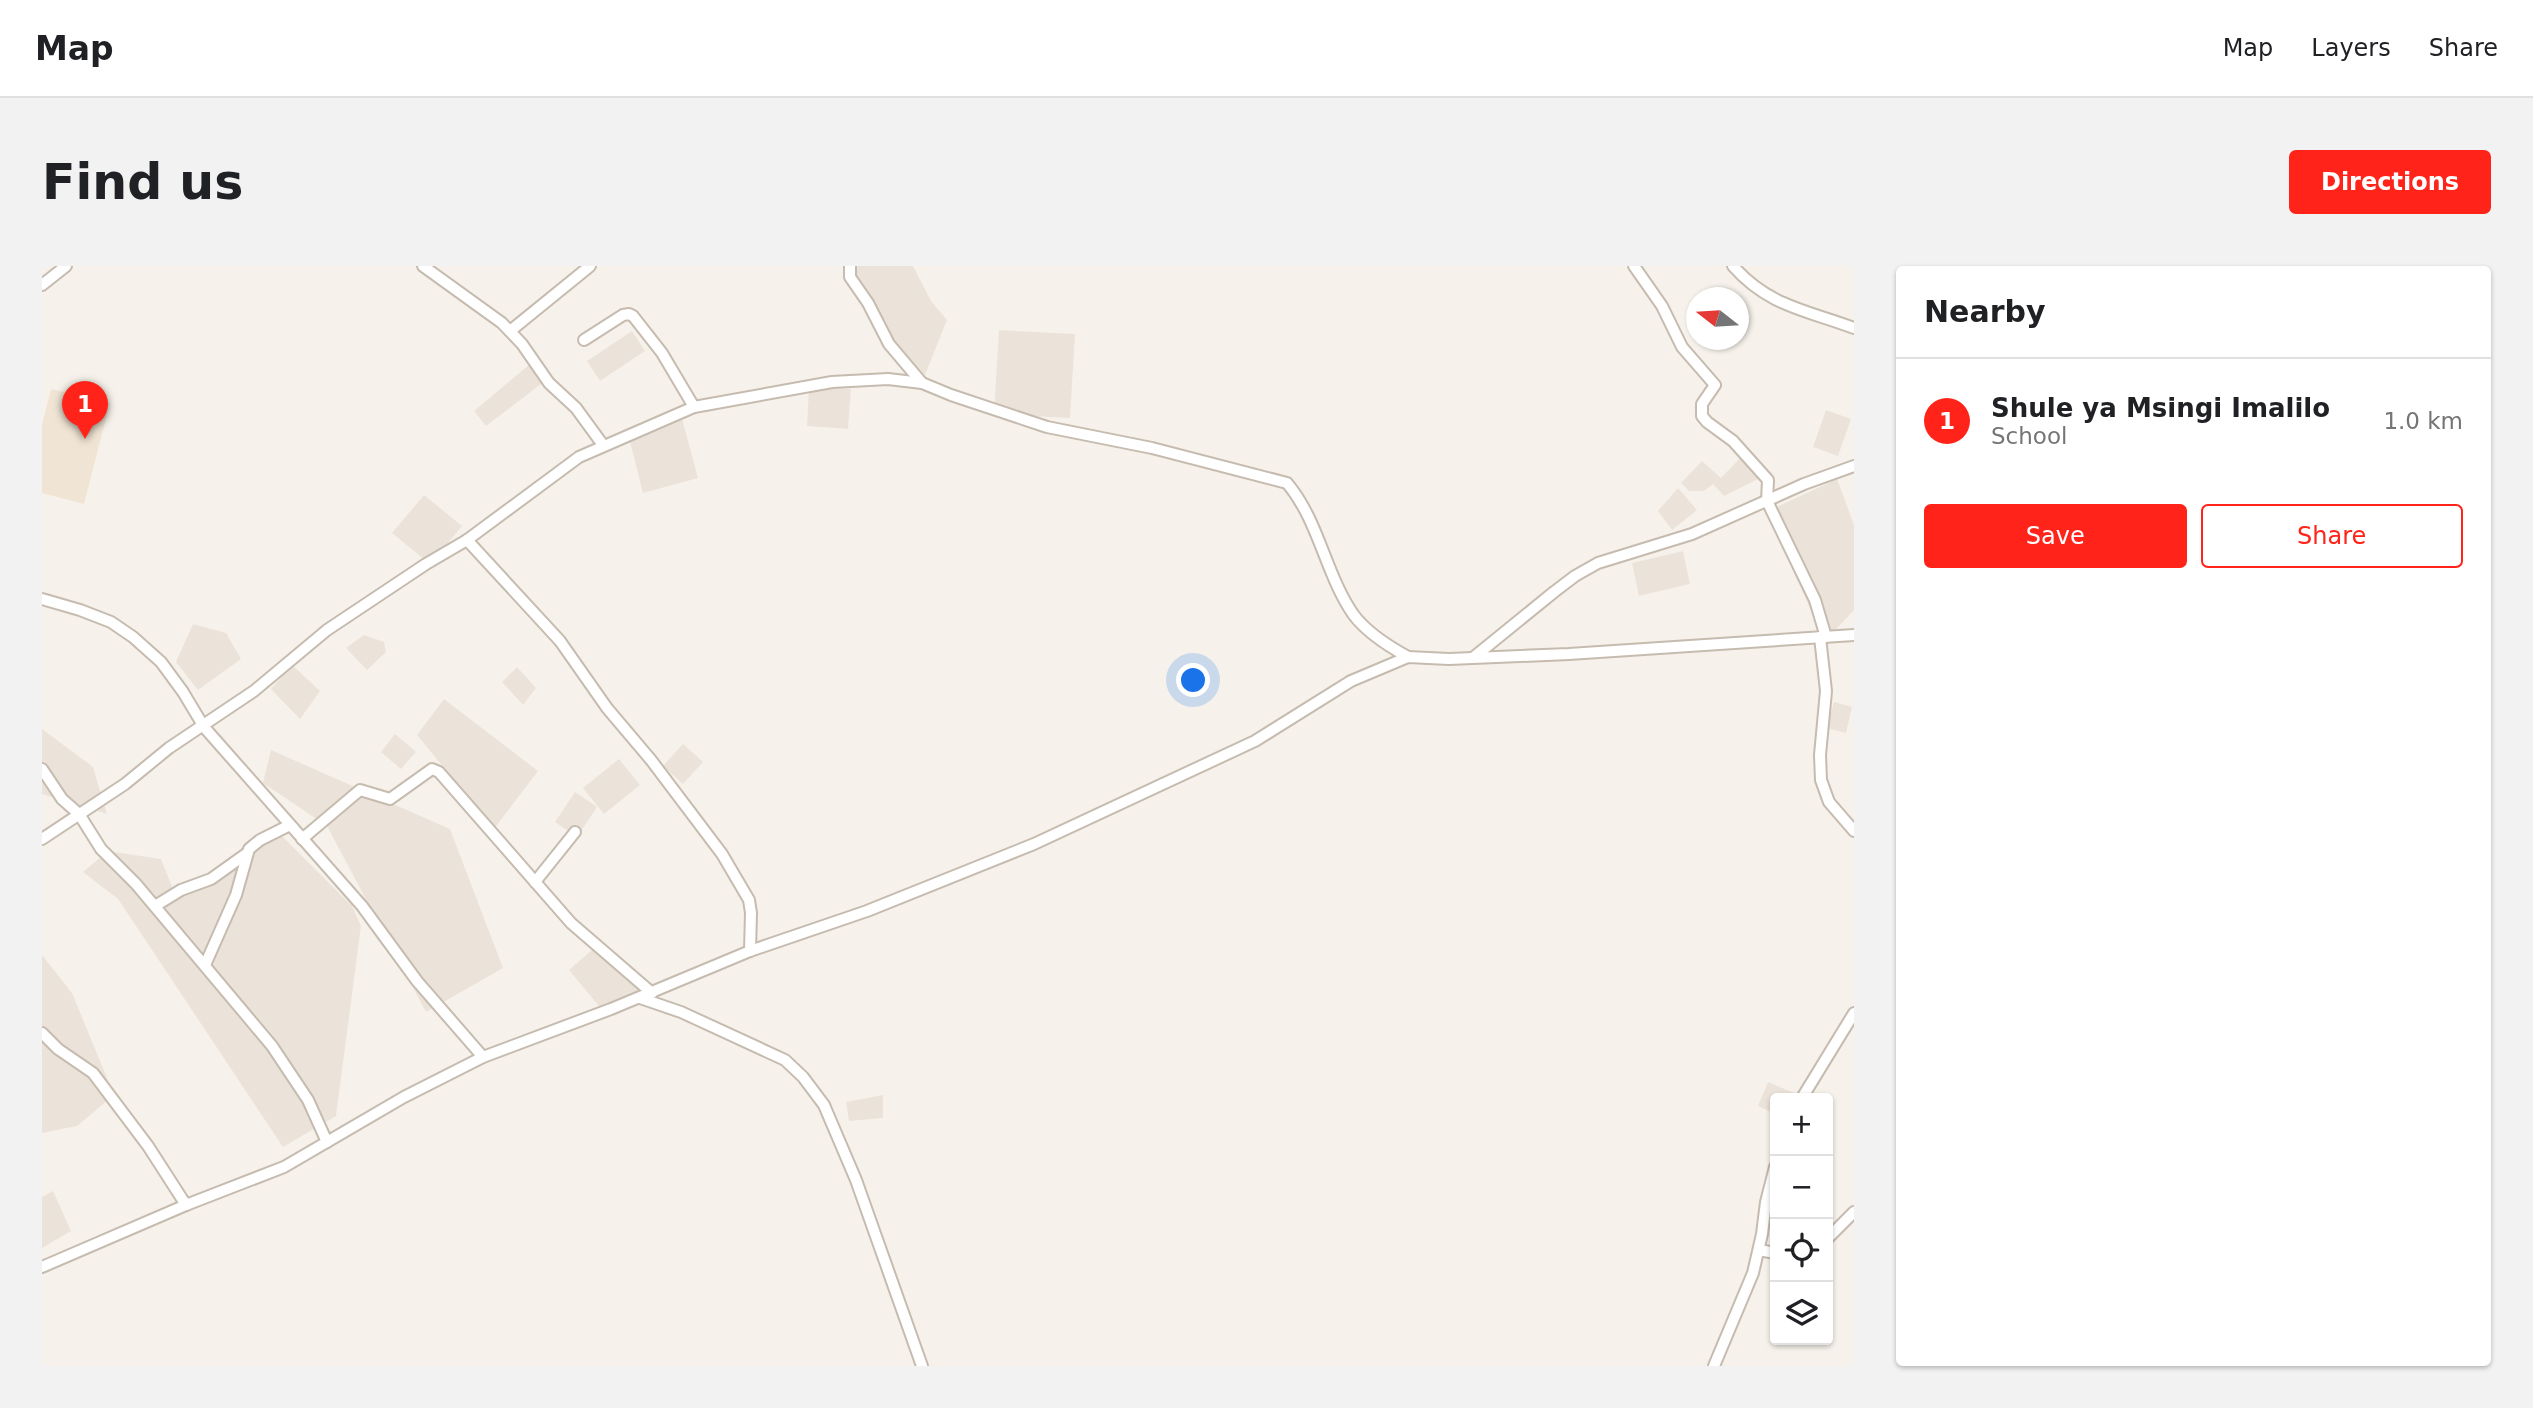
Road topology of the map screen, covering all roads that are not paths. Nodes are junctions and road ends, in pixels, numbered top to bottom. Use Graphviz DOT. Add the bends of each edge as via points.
graph roads {
  1 [pos="66,266"];
  2 [pos="423,266"];
  3 [pos="590,266"];
  4 [pos="850,266"];
  5 [pos="1634,266"];
  6 [pos="1733,266"];
  7 [pos="42,285"];
  8 [pos="1854,328"];
  9 [pos="510,331"];
  10 [pos="584,340"];
  11 [pos="922,383"];
  12 [pos="694,407"];
  13 [pos="603,445"];
  14 [pos="1854,466"];
  15 [pos="1767,501"];
  16 [pos="467,540"];
  17 [pos="42,599"];
  18 [pos="1854,635"];
  19 [pos="1823,637"];
  20 [pos="1408,657"];
  21 [pos="1474,657"];
  22 [pos="204,727"];
  23 [pos="42,769"];
  24 [pos="79,814"];
  25 [pos="289,825"];
  26 [pos="1854,831"];
  27 [pos="575,832"];
  28 [pos="42,839"];
  29 [pos="302,839"];
  30 [pos="246,853"];
  31 [pos="535,882"];
  32 [pos="155,906"];
  33 [pos="750,951"];
  34 [pos="205,965"];
  35 [pos="652,993"];
  36 [pos="640,998"];
  37 [pos="1854,1013"];
  38 [pos="42,1033"];
  39 [pos="483,1057"];
  40 [pos="1805,1093"];
  41 [pos="327,1142"];
  42 [pos="1770,1186"];
  43 [pos="186,1205"];
  44 [pos="1854,1212"];
  45 [pos="1833,1233"];
  46 [pos="1759,1250"];
  47 [pos="1770,1252"];
  48 [pos="42,1267"];
  49 [pos="922,1366"];
  50 [pos="1714,1366"];
  1 -- 7 [label="street"];
  2 -- 9 [label="street"];
  3 -- 9 [label="street"];
  4 -- 11 [label="street" via="850,276 889,344"];
  5 -- 15 [label="street" via="1662,306 1682,347 1715,385 1702,404 1702,416 1761,471 1768,481"];
  6 -- 8 [label="street" via="1774,301"];
  9 -- 13 [label="street"];
  10 -- 12 [label="street" via="623,315 634,316"];
  11 -- 12 [label="street" via="888,379 832,382"];
  11 -- 20 [label="street" via="1022,420 1287,483 1354,616 1390,648"];
  12 -- 13 [label="street"];
  13 -- 16 [label="street" via="579,457"];
  14 -- 15 [label="street"];
  15 -- 19 [label="street" via="1815,600"];
  15 -- 21 [label="street" via="1682,537 1598,563 1575,576"];
  16 -- 22 [label="street" via="327,630"];
  16 -- 33 [label="street" via="560,642 722,854 749,900"];
  17 -- 22 [label="street" via="111,622 133,637 169,671"];
  18 -- 19 [label="street"];
  19 -- 21 [label="street"];
  19 -- 26 [label="street" via="1826,691 1821,780 1829,802"];
  20 -- 21 [label="street"];
  20 -- 33 [label="street" via="1351,681 1255,741 1034,844 867,911"];
  22 -- 24 [label="street"];
  22 -- 25 [label="street"];
  23 -- 24 [label="street" via="62,799"];
  24 -- 28 [label="street"];
  24 -- 32 [label="street" via="105,854"];
  25 -- 29 [label="street"];
  25 -- 30 [label="street"];
  27 -- 31 [label="street"];
  29 -- 31 [label="street" via="360,790 390,799 432,769 452,784"];
  29 -- 39 [label="street"];
  30 -- 32 [label="street" via="211,879"];
  30 -- 34 [label="street" via="236,895"];
  31 -- 35 [label="street" via="571,923"];
  32 -- 34 [label="street"];
  33 -- 35 [label="street"];
  34 -- 41 [label="street" via="286,1066"];
  35 -- 36 [label="street"];
  36 -- 39 [label="street"];
  36 -- 49 [label="street" via="785,1060 803,1077 824,1105 847,1160"];
  37 -- 40 [label="street"];
  38 -- 43 [label="street" via="93,1073"];
  39 -- 41 [label="street"];
  41 -- 43 [label="street" via="284,1167"];
  42 -- 46 [label="street"];
  43 -- 48 [label="street"];
  44 -- 45 [label="street"];
  46 -- 47 [label="street"];
  46 -- 50 [label="street" via="1745,1296"];
}
